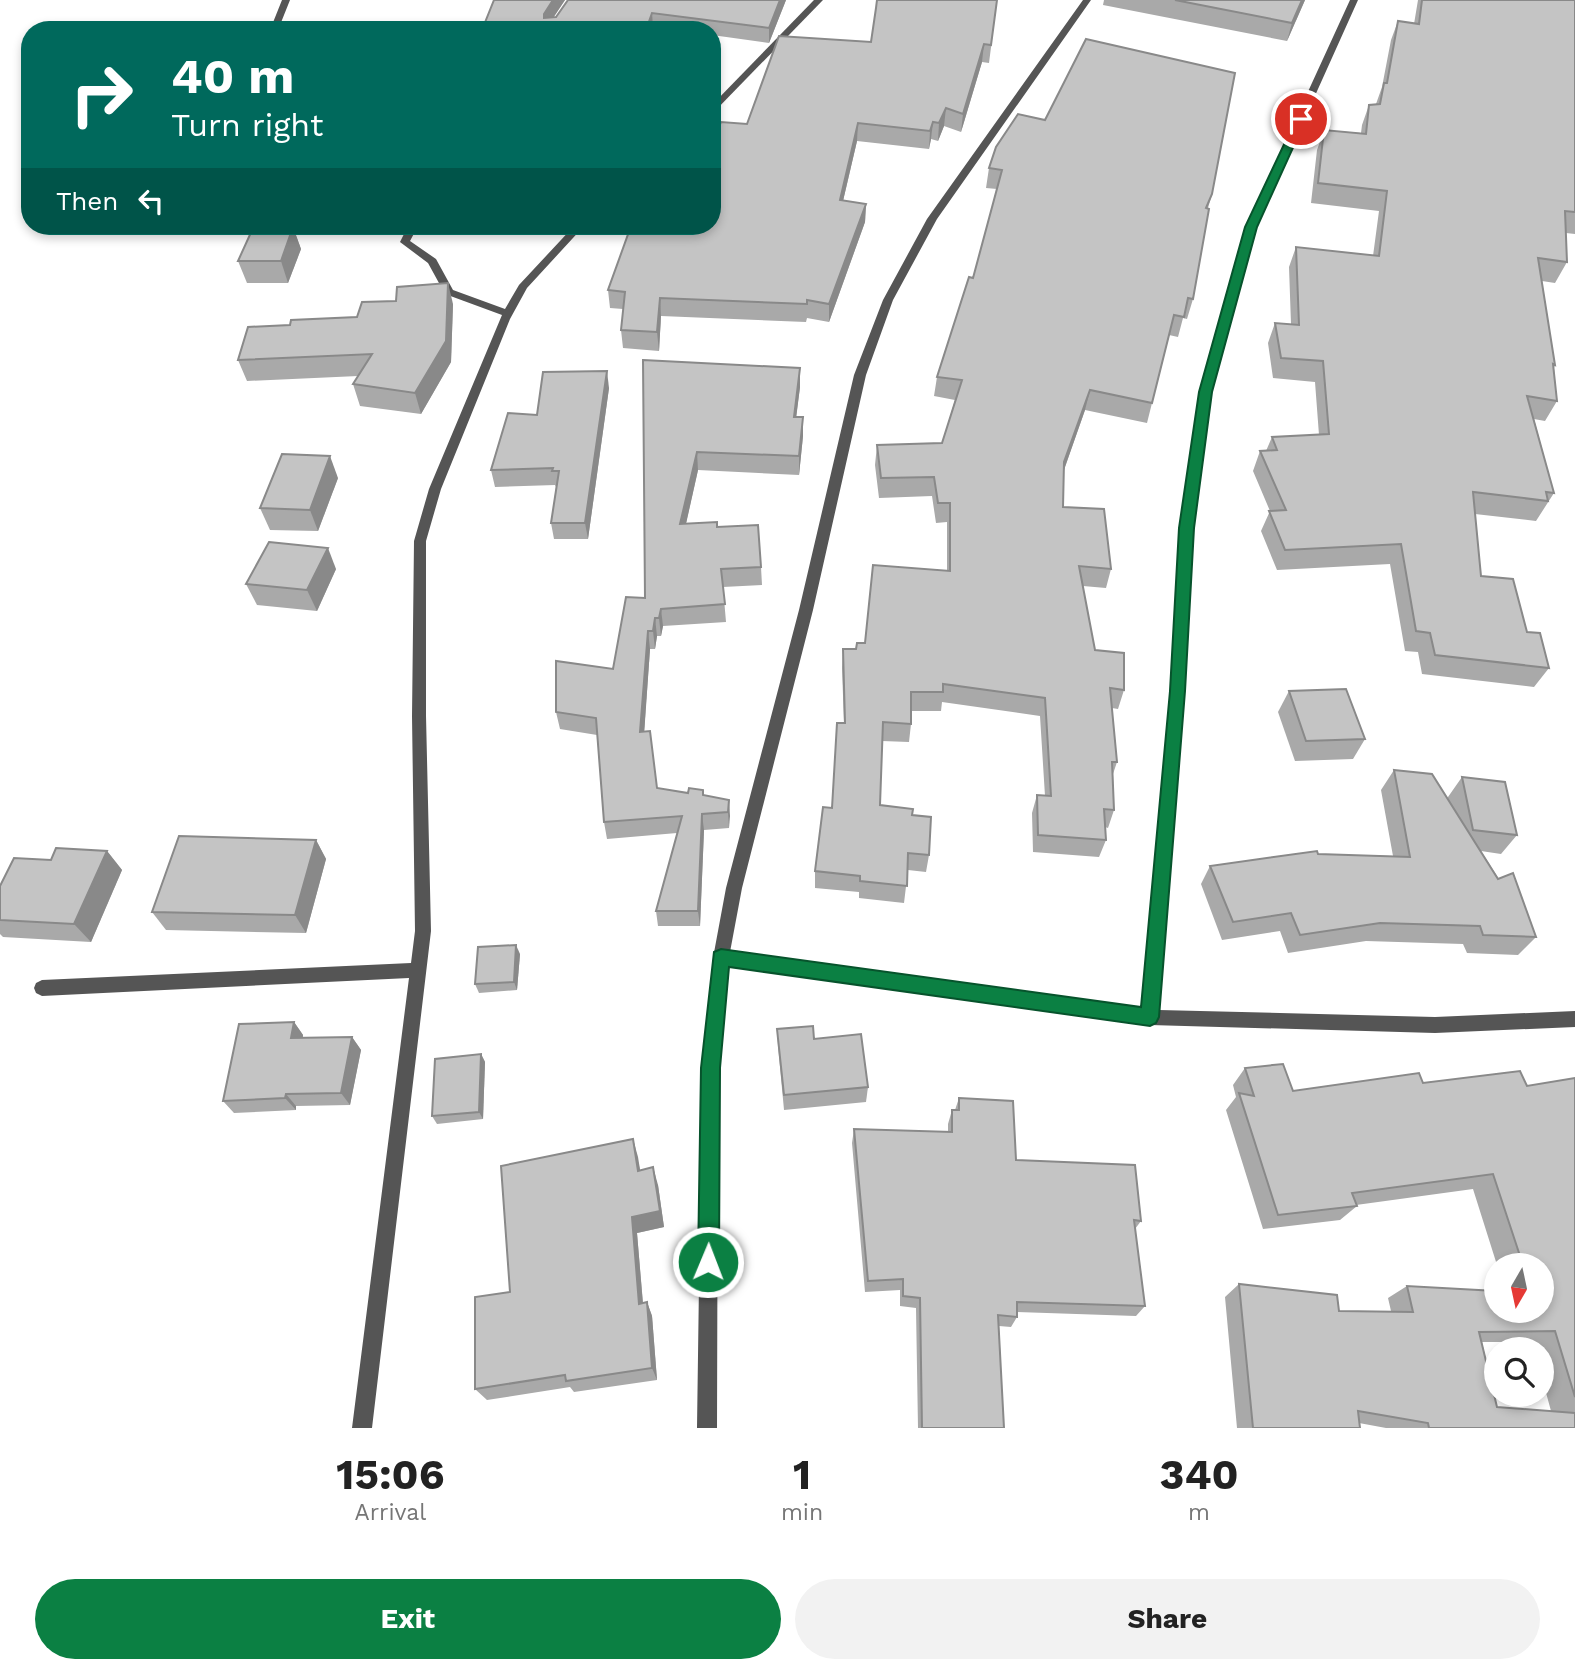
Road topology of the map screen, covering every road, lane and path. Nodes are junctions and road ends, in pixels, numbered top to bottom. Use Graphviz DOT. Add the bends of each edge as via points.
graph roads {
  1 [pos="286,0"];
  2 [pos="819,0"];
  3 [pos="1087,0"];
  4 [pos="1354,0"];
  5 [pos="278,21"];
  6 [pos="721,102"];
  7 [pos="409,235"];
  8 [pos="571,235"];
  9 [pos="508,314"];
  10 [pos="721,957"];
  11 [pos="419,970"];
  12 [pos="42,988"];
  13 [pos="1150,1017"];
  14 [pos="1575,1019"];
  15 [pos="362,1428"];
  16 [pos="707,1428"];
  1 -- 5 [label="street"];
  2 -- 6 [label="street"];
  3 -- 10 [label="street" via="932,219 888,300 860,375"];
  4 -- 13 [label="street" via="1251,227 1206,392 1186,528 1178,691"];
  7 -- 9 [label="street" via="405,242 432,261 449,292"];
  8 -- 9 [label="street" via="523,287"];
  9 -- 11 [label="street" via="435,489 420,541 423,931"];
  10 -- 13 [label="street"];
  10 -- 16 [label="street" via="710,1068"];
  11 -- 12 [label="street"];
  11 -- 15 [label="street"];
  13 -- 14 [label="street" via="1435,1025"];
}
